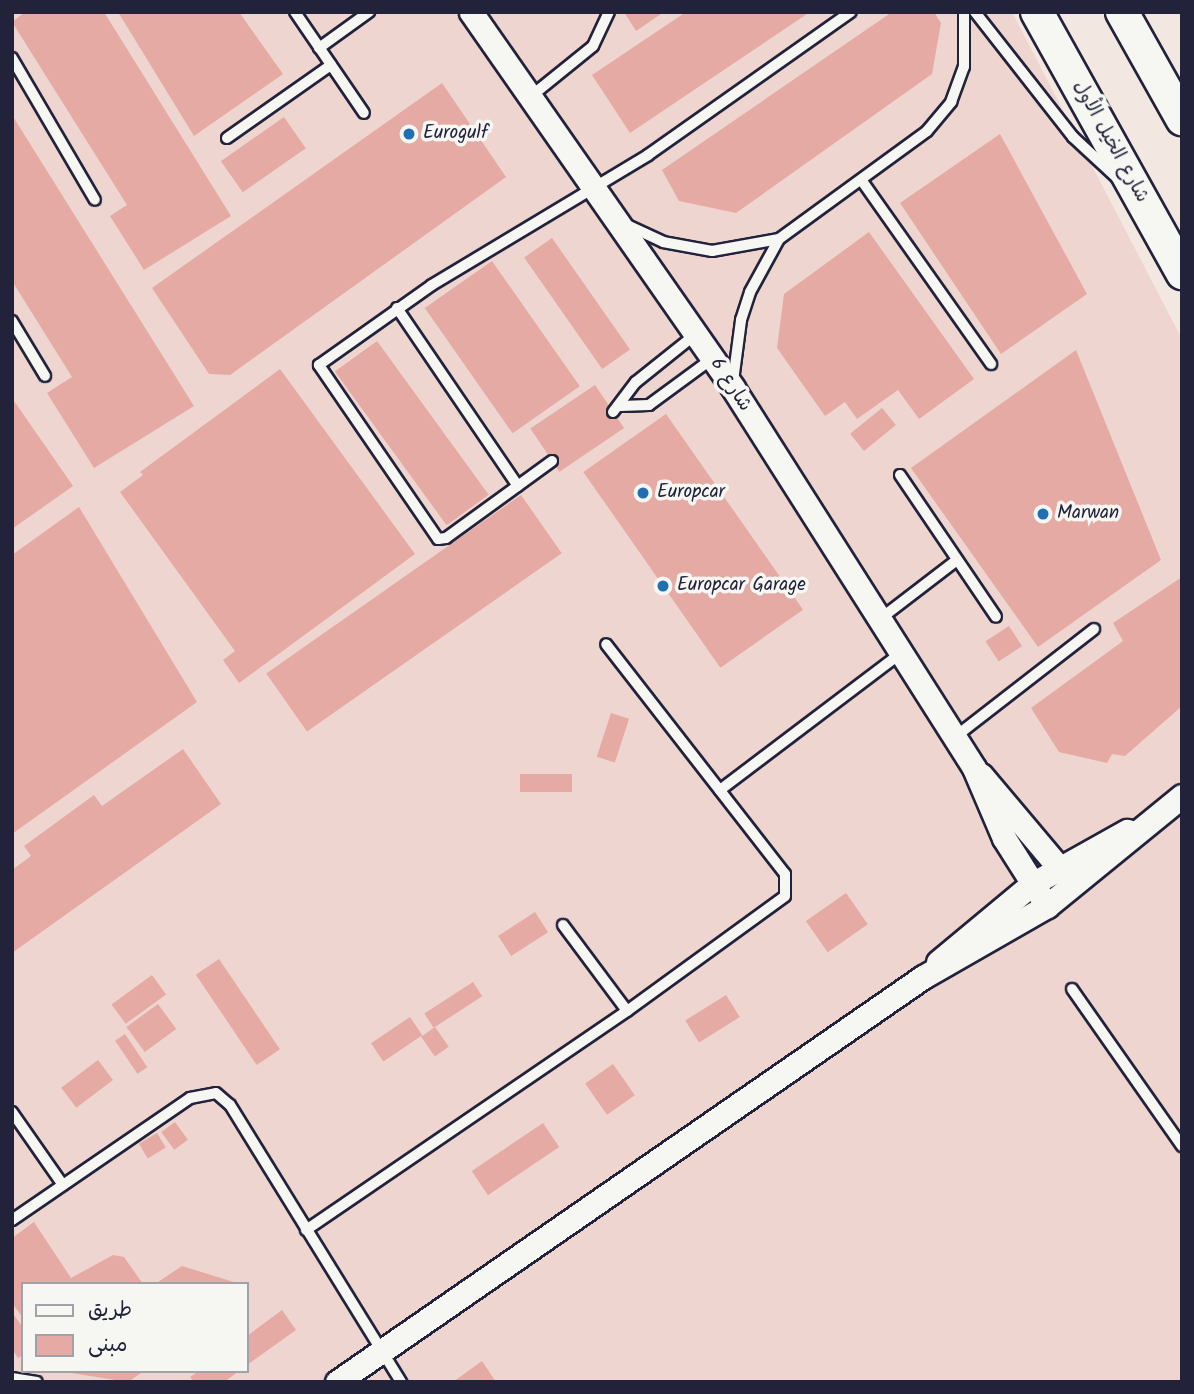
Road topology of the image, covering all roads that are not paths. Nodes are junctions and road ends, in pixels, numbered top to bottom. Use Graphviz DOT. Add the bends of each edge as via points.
graph roads {
  1 [pos="295,12"];
  2 [pos="369,12"];
  3 [pos="471,12"];
  4 [pos="609,12"];
  5 [pos="851,12"];
  6 [pos="964,12"];
  7 [pos="975,12"];
  8 [pos="1037,12"];
  9 [pos="1122,12"];
  10 [pos="319,48"];
  11 [pos="12,58"];
  12 [pos="331,65"];
  13 [pos="530,97"];
  14 [pos="364,113"];
  15 [pos="1182,120"];
  16 [pos="227,138"];
  17 [pos="862,181"];
  18 [pos="595,189"];
  19 [pos="1138,190"];
  20 [pos="94,200"];
  21 [pos="618,220"];
  22 [pos="779,239"];
  23 [pos="1182,273"];
  24 [pos="397,308"];
  25 [pos="12,321"];
  26 [pos="696,334"];
  27 [pos="713,358"];
  28 [pos="991,364"];
  29 [pos="45,376"];
  30 [pos="733,388"];
  31 [pos="552,461"];
  32 [pos="900,475"];
  33 [pos="518,486"];
  34 [pos="957,559"];
  35 [pos="996,617"];
  36 [pos="880,619"];
  37 [pos="1094,629"];
  38 [pos="606,644"];
  39 [pos="901,653"];
  40 [pos="955,737"];
  41 [pos="974,768"];
  42 [pos="720,790"];
  43 [pos="1181,798"];
  44 [pos="1148,823"];
  45 [pos="1059,866"];
  46 [pos="1032,884"];
  47 [pos="1074,886"];
  48 [pos="1047,906"];
  49 [pos="563,925"];
  50 [pos="923,977"];
  51 [pos="1072,989"];
  52 [pos="627,1011"];
  53 [pos="12,1112"];
  54 [pos="1182,1146"];
  55 [pos="63,1185"];
  56 [pos="12,1220"];
  57 [pos="306,1230"];
  58 [pos="380,1351"];
  59 [pos="12,1378"];
  60 [pos="37,1382"];
  61 [pos="337,1382"];
  62 [pos="401,1382"];
  1 -- 10 [label="lane"];
  2 -- 10 [label="lane"];
  3 -- 13 [label="street, شارع 6"];
  4 -- 13 [label="lane" via="593,46"];
  5 -- 18 [label="lane"];
  6 -- 17 [label="lane" via="964,67 951,102 928,131"];
  7 -- 19 [label="lane" via="1087,152"];
  8 -- 19 [label="main road, شارع الخيل الأول"];
  9 -- 15 [label="main road"];
  10 -- 12 [label="lane"];
  11 -- 20 [label="lane"];
  12 -- 14 [label="lane"];
  12 -- 16 [label="lane"];
  13 -- 18 [label="street, شارع 6"];
  17 -- 22 [label="lane"];
  17 -- 28 [label="lane"];
  18 -- 21 [label="street, شارع 6"];
  18 -- 24 [label="lane"];
  19 -- 23 [label="main road, شارع الخيل الأول"];
  21 -- 22 [label="lane" via="687,248 737,249"];
  21 -- 26 [label="street, شارع 6"];
  22 -- 30 [label="lane" via="750,292 741,320"];
  24 -- 33 [label="lane"];
  24 -- 33 [label="lane" via="321,362 320,373 434,537 446,538"];
  25 -- 29 [label="lane"];
  26 -- 27 [label="street, شارع 6"];
  26 -- 27 [label="lane" via="636,382 617,409 649,405"];
  27 -- 30 [label="street, شارع 6"];
  30 -- 36 [label="street, شارع 6"];
  31 -- 33 [label="lane"];
  32 -- 34 [label="lane"];
  34 -- 35 [label="lane"];
  34 -- 36 [label="lane"];
  36 -- 39 [label="street, شارع 6"];
  37 -- 40 [label="lane"];
  38 -- 42 [label="lane"];
  39 -- 40 [label="street, شارع 6"];
  39 -- 42 [label="lane"];
  40 -- 41 [label="street, شارع 6"];
  41 -- 45 [label="street, شارع 6"];
  41 -- 46 [label="street, شارع 6" via="993,816"];
  42 -- 52 [label="lane" via="785,874 785,897"];
  43 -- 44 [label="street"];
  44 -- 45 [label="street"];
  44 -- 47 [label="street"];
  45 -- 46 [label="street"];
  45 -- 47 [label="street, شارع 6"];
  46 -- 48 [label="street, شارع 6"];
  46 -- 50 [label="street" via="993,912"];
  47 -- 48 [label="street"];
  48 -- 50 [label="street"];
  49 -- 52 [label="lane"];
  50 -- 58 [label="street"];
  51 -- 54 [label="lane"];
  52 -- 57 [label="lane"];
  53 -- 55 [label="lane"];
  55 -- 56 [label="lane"];
  55 -- 57 [label="lane" via="207,1091 230,1105"];
  57 -- 58 [label="lane"];
  58 -- 61 [label="street"];
  58 -- 62 [label="lane"];
  59 -- 60 [label="lane"];
}
